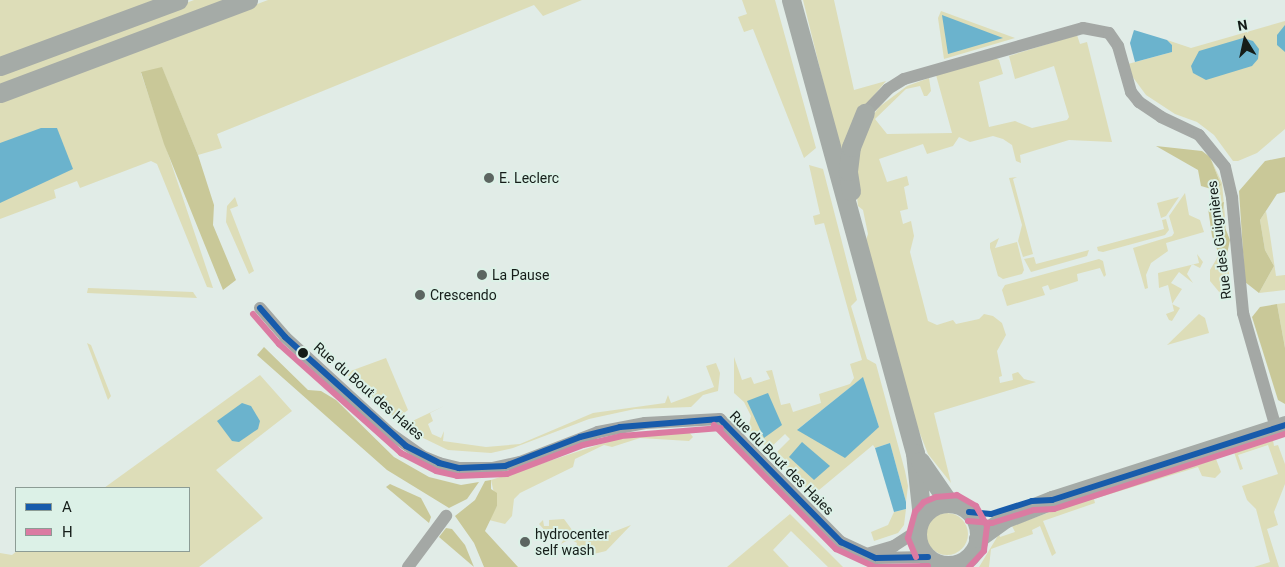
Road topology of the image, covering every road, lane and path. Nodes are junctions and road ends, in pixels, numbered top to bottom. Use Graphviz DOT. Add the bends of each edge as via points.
graph roads {
  1 [pos="178,0"];
  2 [pos="248,0"];
  3 [pos="791,0"];
  4 [pos="0,66"];
  5 [pos="0,94"];
  6 [pos="865,113"];
  7 [pos="848,216"];
  8 [pos="260,308"];
  9 [pos="1280,426"];
  10 [pos="915,453"];
  11 [pos="1052,500"];
  12 [pos="949,503"];
  13 [pos="969,512"];
  14 [pos="446,516"];
  15 [pos="920,524"];
  16 [pos="978,538"];
  17 [pos="863,553"];
  18 [pos="933,562"];
  19 [pos="963,564"];
  20 [pos="408,567"];
  1 -- 4 [label="main road"];
  2 -- 5 [label="main road"];
  3 -- 7 [label="main road"];
  6 -- 7 [label="main road" via="851,147"];
  6 -- 9 [label="street, Rue des Guignières" via="888,89 904,79 1083,28 1109,33 1118,46 1131,92 1139,102 1198,135 1225,167 1232,198 1243,313"];
  7 -- 10 [label="main road"];
  8 -- 17 [label="street, Rue du Bout des Haies" via="285,338 391,434 422,456 439,463 459,468 498,467 606,430 645,423 720,419 841,542"];
  9 -- 11 [label="main road"];
  10 -- 12 [label="main road"];
  10 -- 15 [label="main road"];
  11 -- 13 [label="main road" via="1032,501 991,514"];
  11 -- 16 [label="main road" via="1004,520"];
  12 -- 13 [label="main road"];
  12 -- 15 [label="main road" via="929,509"];
  13 -- 16 [label="main road" via="975,519"];
  14 -- 20 [label="street"];
  15 -- 17 [label="street" via="887,549"];
  15 -- 18 [label="main road" via="919,546"];
  16 -- 19 [label="main road"];
  17 -- 18 [label="street, Rue du Bout des Haies" via="876,558"];
  18 -- 19 [label="main road"];
}
